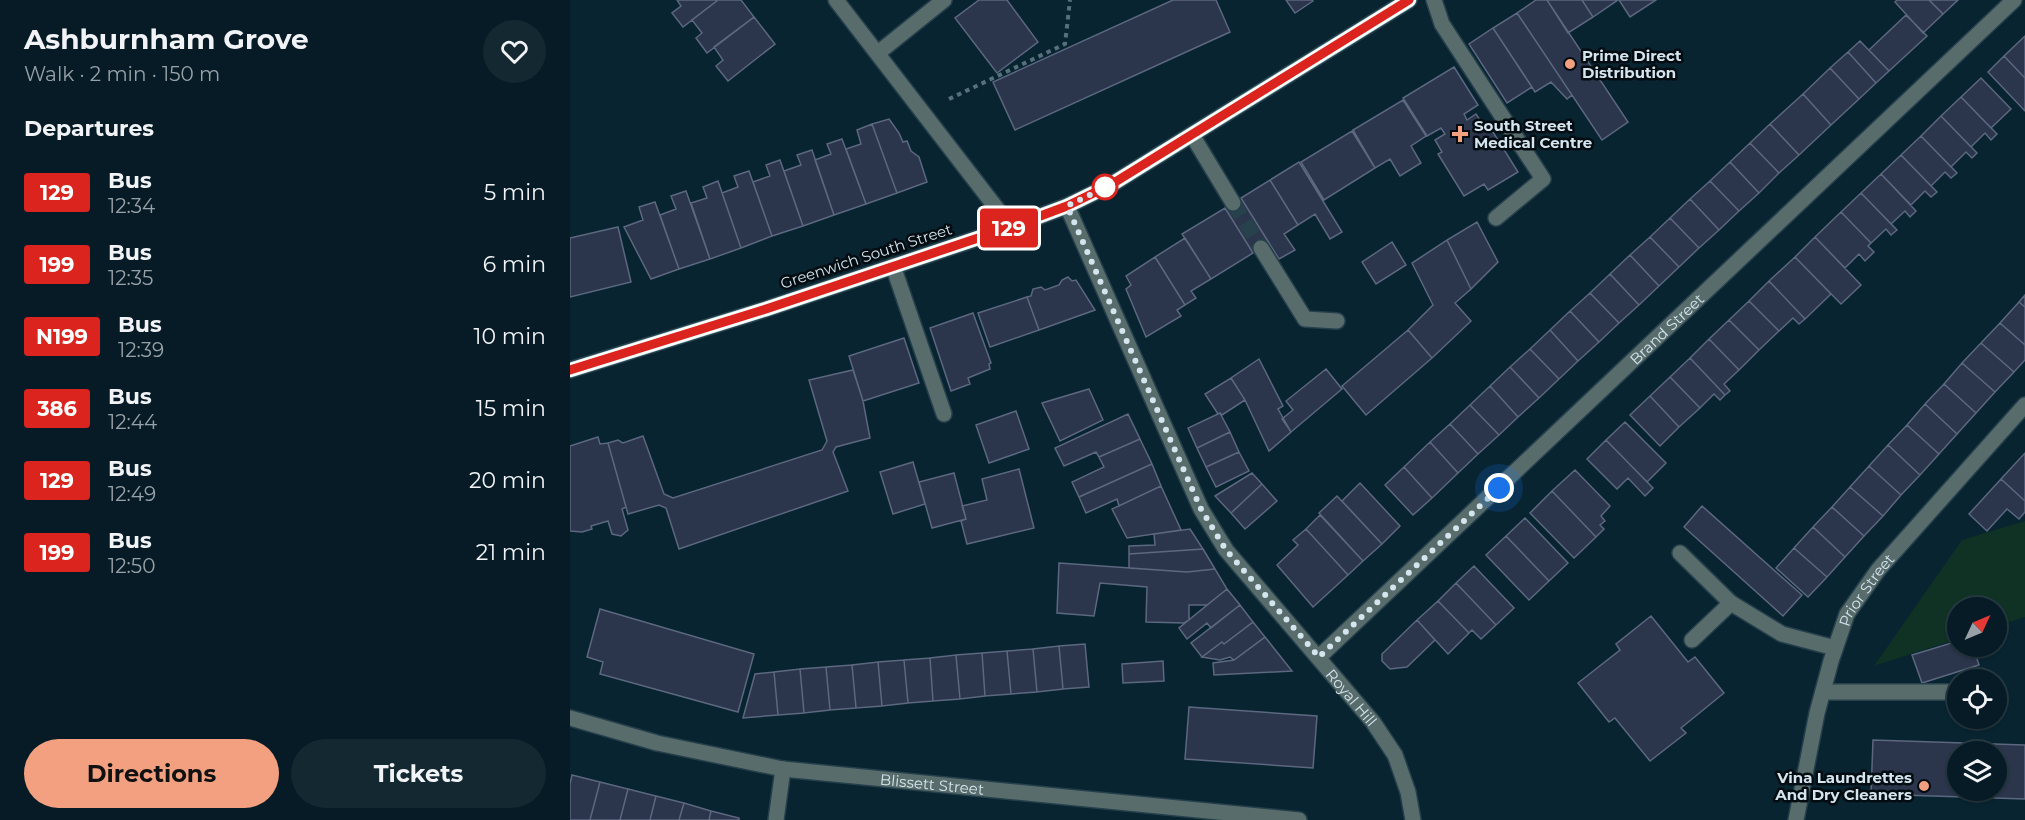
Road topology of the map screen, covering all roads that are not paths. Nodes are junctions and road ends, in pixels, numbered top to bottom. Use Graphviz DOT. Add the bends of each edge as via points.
graph roads {
  1 [pos="836,0"];
  2 [pos="944,0"];
  3 [pos="1409,0"];
  4 [pos="1434,0"];
  5 [pos="2014,0"];
  6 [pos="878,52"];
  7 [pos="1192,135"];
  8 [pos="1233,203"];
  9 [pos="1067,206"];
  10 [pos="1496,218"];
  11 [pos="1011,227"];
  12 [pos="1261,248"];
  13 [pos="893,266"];
  14 [pos="1337,321"];
  15 [pos="570,370"];
  16 [pos="2025,405"];
  17 [pos="944,414"];
  18 [pos="1680,553"];
  19 [pos="1731,603"];
  20 [pos="1692,640"];
  21 [pos="1835,648"];
  22 [pos="1319,657"];
  23 [pos="1822,692"];
  24 [pos="1947,693"];
  25 [pos="570,718"];
  26 [pos="783,769"];
  27 [pos="776,820"];
  28 [pos="1299,820"];
  29 [pos="1413,820"];
  30 [pos="1796,820"];
  1 -- 6 [label="street"];
  2 -- 6 [label="street"];
  3 -- 7 [label="main road, Greenwich South Street"];
  4 -- 10 [label="street" via="1442,24 1543,179"];
  5 -- 22 [label="street, Brand Street"];
  6 -- 11 [label="street"];
  7 -- 8 [label="street"];
  7 -- 9 [label="main road, Greenwich South Street" via="1112,184"];
  9 -- 11 [label="main road, Greenwich South Street"];
  9 -- 22 [label="street, Royal Hill" via="1201,509 1226,550"];
  11 -- 13 [label="main road, Greenwich South Street"];
  12 -- 14 [label="street" via="1305,319"];
  13 -- 15 [label="main road, Greenwich South Street"];
  13 -- 17 [label="street"];
  16 -- 21 [label="street, Prior Street" via="1878,570 1847,614"];
  18 -- 19 [label="street"];
  19 -- 20 [label="street"];
  19 -- 21 [label="street" via="1782,634"];
  21 -- 23 [label="street, Prior Street"];
  22 -- 29 [label="street, Royal Hill" via="1395,755"];
  23 -- 24 [label="street"];
  23 -- 30 [label="street, Prior Street"];
  25 -- 26 [label="street, Blissett Street" via="657,743"];
  26 -- 27 [label="street"];
  26 -- 28 [label="street, Blissett Street"];
}
